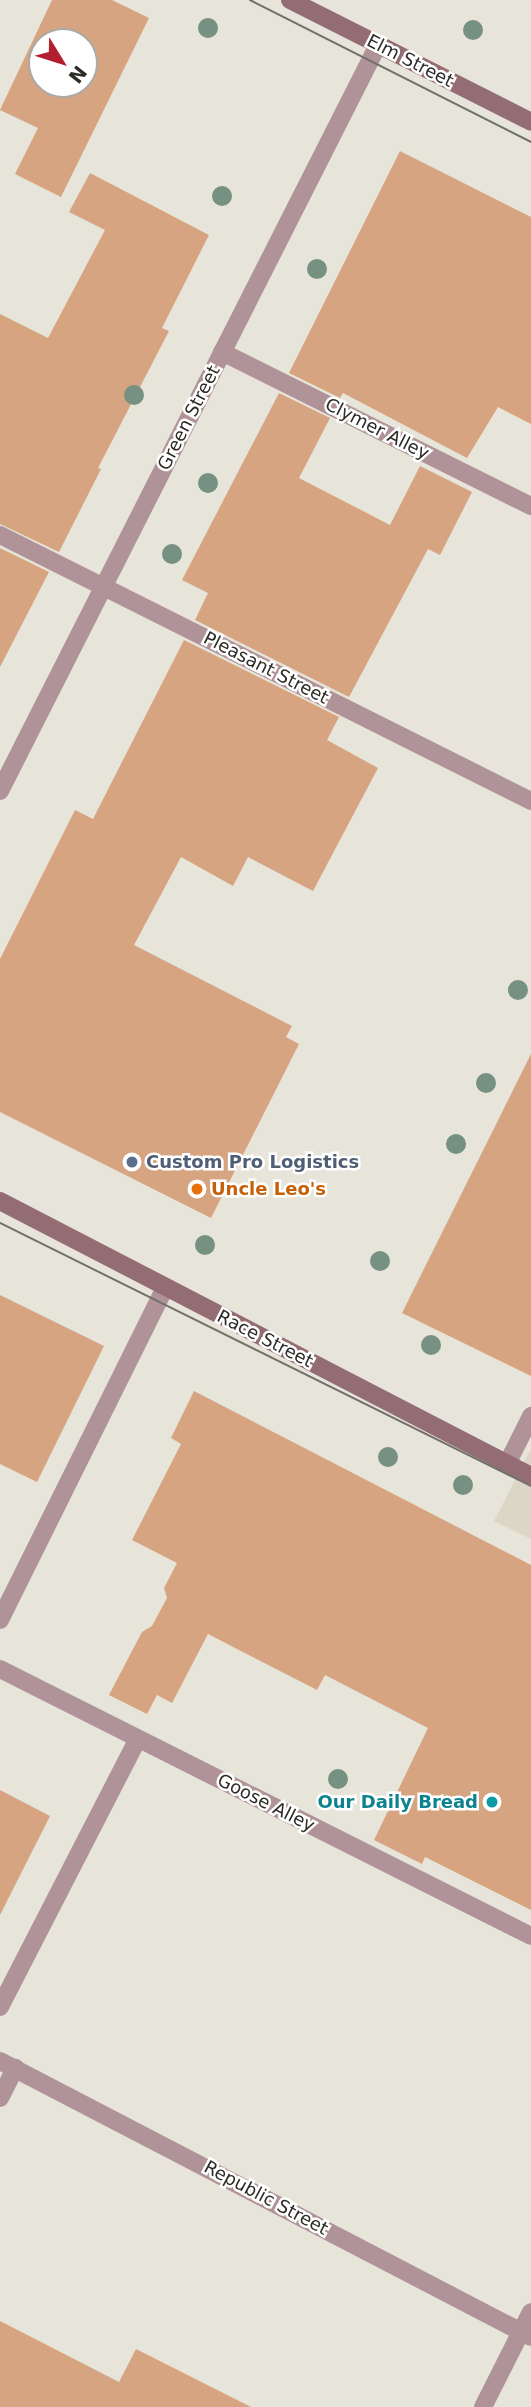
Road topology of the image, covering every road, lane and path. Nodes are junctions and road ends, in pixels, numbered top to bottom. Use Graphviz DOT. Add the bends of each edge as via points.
graph roads {
  1 [pos="290,0"];
  2 [pos="378,45"];
  3 [pos="531,122"];
  4 [pos="222,352"];
  5 [pos="531,506"];
  6 [pos="0,535"];
  7 [pos="104,587"];
  8 [pos="0,791"];
  9 [pos="531,801"];
  10 [pos="0,1201"];
  11 [pos="165,1287"];
  12 [pos="531,1416"];
  13 [pos="507,1464"];
  14 [pos="531,1476"];
  15 [pos="0,1620"];
  16 [pos="0,1669"];
  17 [pos="138,1739"];
  18 [pos="531,1936"];
  19 [pos="0,2007"];
  20 [pos="8,2065"];
  21 [pos="0,2098"];
  22 [pos="531,2312"];
  23 [pos="526,2334"];
  24 [pos="483,2407"];
  1 -- 2 [label="street, Elm Street"];
  2 -- 3 [label="street, Elm Street"];
  2 -- 4 [label="street, Green Street"];
  4 -- 5 [label="street, Clymer Alley"];
  4 -- 7 [label="street, Green Street"];
  6 -- 7 [label="street, Pleasant Street"];
  7 -- 8 [label="street, Green Street"];
  7 -- 9 [label="street, Pleasant Street"];
  10 -- 11 [label="street, Race Street"];
  11 -- 13 [label="street, Race Street"];
  11 -- 15 [label="street"];
  12 -- 13 [label="street"];
  13 -- 14 [label="street, Race Street"];
  16 -- 17 [label="street, Goose Alley"];
  17 -- 18 [label="street, Goose Alley"];
  17 -- 19 [label="street"];
  20 -- 21 [label="street"];
  20 -- 23 [label="street, Republic Street"];
  22 -- 23 [label="street"];
  23 -- 24 [label="street"];
}
